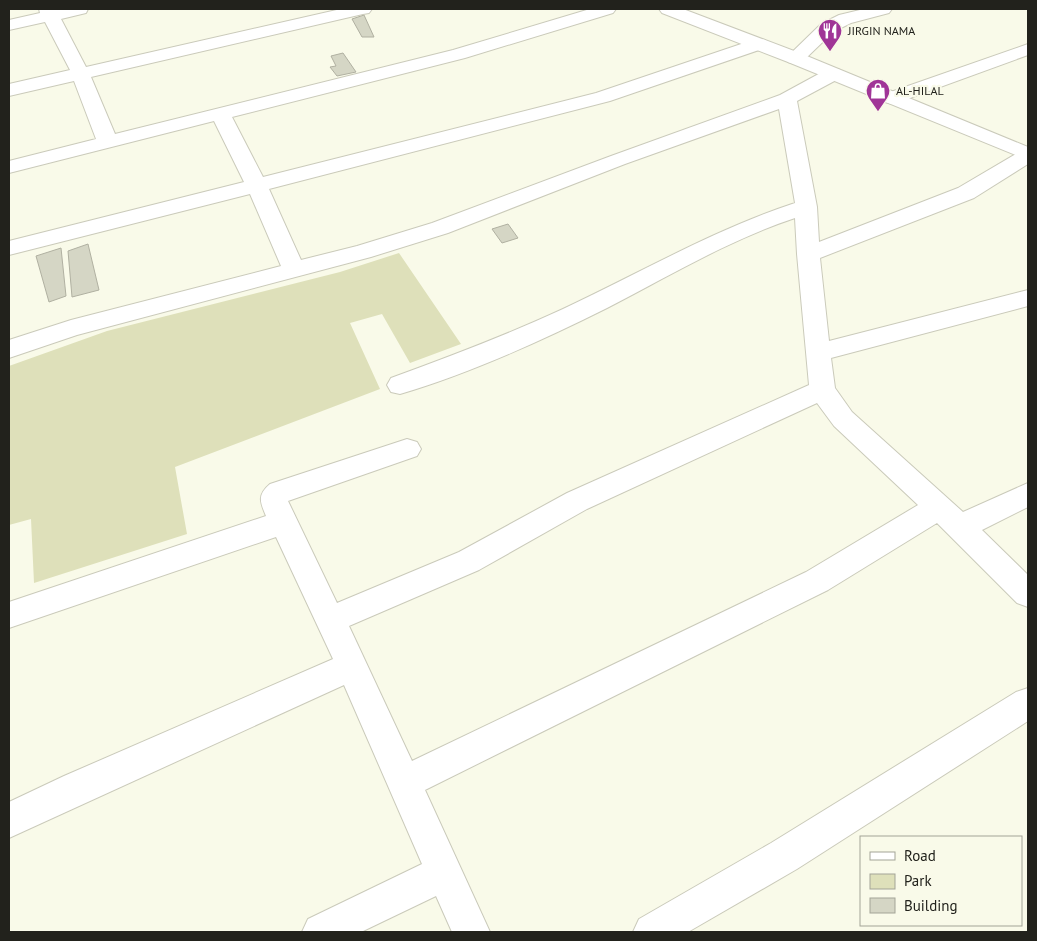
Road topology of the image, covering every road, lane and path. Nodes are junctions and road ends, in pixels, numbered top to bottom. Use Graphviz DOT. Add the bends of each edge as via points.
graph roads {
  1 [pos="80,9"];
  2 [pos="363,9"];
  3 [pos="607,9"];
  4 [pos="668,9"];
  5 [pos="823,9"];
  6 [pos="883,9"];
  7 [pos="48,12"];
  8 [pos="9,24"];
  9 [pos="828,28"];
  10 [pos="759,44"];
  11 [pos="1028,49"];
  12 [pos="795,58"];
  13 [pos="80,72"];
  14 [pos="833,74"];
  15 [pos="9,90"];
  16 [pos="892,98"];
  17 [pos="786,99"];
  18 [pos="221,115"];
  19 [pos="108,143"];
  20 [pos="1028,154"];
  21 [pos="9,167"];
  22 [pos="256,184"];
  23 [pos="806,207"];
  24 [pos="9,248"];
  25 [pos="808,254"];
  26 [pos="294,270"];
  27 [pos="1028,298"];
  28 [pos="9,349"];
  29 [pos="819,352"];
  30 [pos="400,385"];
  31 [pos="822,390"];
  32 [pos="407,449"];
  33 [pos="1028,494"];
  34 [pos="949,517"];
  35 [pos="284,522"];
  36 [pos="1028,594"];
  37 [pos="9,616"];
  38 [pos="330,620"];
  39 [pos="352,666"];
  40 [pos="1028,703"];
  41 [pos="404,783"];
  42 [pos="9,820"];
  43 [pos="444,873"];
  44 [pos="320,932"];
  45 [pos="471,932"];
  46 [pos="652,932"];
  1 -- 7 [label="street"];
  2 -- 13 [label="street"];
  3 -- 18 [label="street" via="459,54"];
  4 -- 10 [label="street"];
  5 -- 9 [label="street"];
  6 -- 9 [label="street" via="845,19"];
  7 -- 8 [label="street"];
  7 -- 13 [label="street"];
  9 -- 12 [label="street"];
  10 -- 12 [label="street"];
  10 -- 22 [label="street" via="603,97"];
  11 -- 16 [label="street"];
  12 -- 14 [label="street"];
  13 -- 15 [label="street"];
  13 -- 19 [label="street"];
  14 -- 16 [label="street"];
  14 -- 17 [label="street"];
  16 -- 20 [label="street"];
  17 -- 23 [label="street"];
  17 -- 26 [label="street" via="440,228"];
  18 -- 19 [label="street"];
  18 -- 22 [label="street"];
  19 -- 21 [label="street"];
  20 -- 25 [label="street" via="966,193"];
  22 -- 24 [label="street"];
  22 -- 26 [label="street"];
  23 -- 25 [label="street"];
  23 -- 30 [label="street" via="778,215 529,334"];
  25 -- 29 [label="street"];
  26 -- 28 [label="street" via="71,328"];
  27 -- 29 [label="street"];
  29 -- 31 [label="street"];
  31 -- 34 [label="street" via="843,419"];
  31 -- 38 [label="street" via="577,501 470,561"];
  32 -- 35 [label="street" via="280,492 274,497 274,502"];
  33 -- 34 [label="street"];
  34 -- 36 [label="street"];
  34 -- 41 [label="street"];
  35 -- 37 [label="street"];
  35 -- 38 [label="street"];
  38 -- 39 [label="street"];
  39 -- 41 [label="street"];
  39 -- 42 [label="street"];
  40 -- 46 [label="street" via="784,856"];
  41 -- 43 [label="street"];
  43 -- 44 [label="street"];
  43 -- 45 [label="street"];
}
